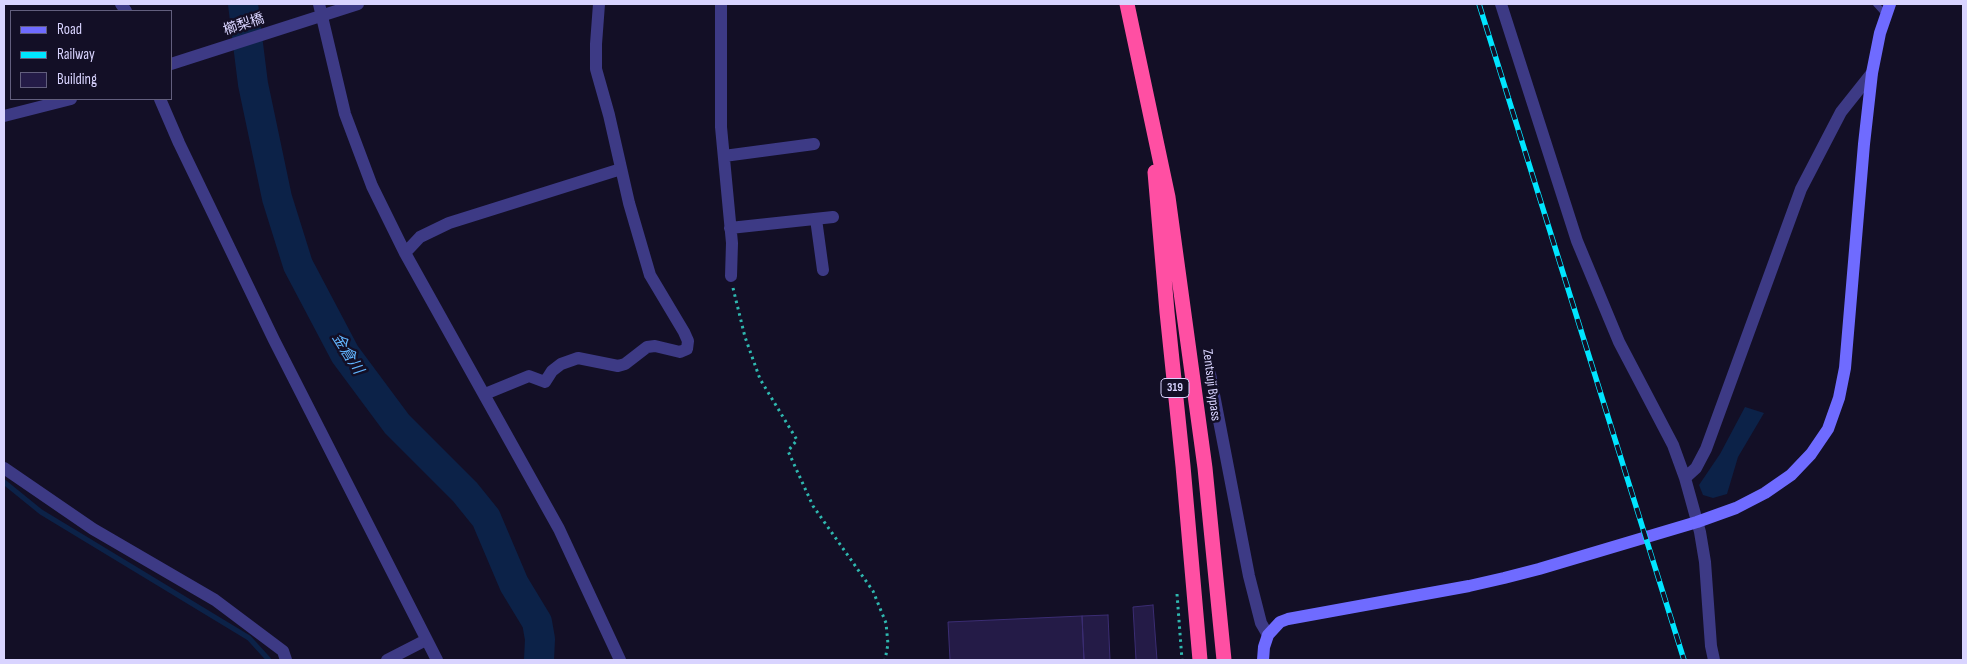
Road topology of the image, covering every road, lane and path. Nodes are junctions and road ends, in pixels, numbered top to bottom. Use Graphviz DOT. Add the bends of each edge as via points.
graph roads {
  1 [pos="358,4"];
  2 [pos="599,4"];
  3 [pos="721,4"];
  4 [pos="1127,4"];
  5 [pos="1500,4"];
  6 [pos="1876,4"];
  7 [pos="1888,9"];
  8 [pos="321,10"];
  9 [pos="172,64"];
  10 [pos="1872,73"];
  11 [pos="68,100"];
  12 [pos="160,100"];
  13 [pos="4,116"];
  14 [pos="1152,116"];
  15 [pos="814,144"];
  16 [pos="724,156"];
  17 [pos="621,169"];
  18 [pos="832,217"];
  19 [pos="816,218"];
  20 [pos="730,228"];
  21 [pos="405,253"];
  22 [pos="823,270"];
  23 [pos="731,276"];
  24 [pos="1210,374"];
  25 [pos="485,394"];
  26 [pos="4,468"];
  27 [pos="1685,478"];
  28 [pos="1697,522"];
  29 [pos="1177,599"];
  30 [pos="1268,635"];
  31 [pos="426,640"];
  32 [pos="286,660"];
  33 [pos="387,660"];
  34 [pos="437,660"];
  35 [pos="620,660"];
  36 [pos="885,660"];
  37 [pos="1182,660"];
  38 [pos="1200,660"];
  39 [pos="1224,660"];
  40 [pos="1263,660"];
  41 [pos="1714,660"];
  1 -- 8 [label="street, 櫛梨橋"];
  2 -- 17 [label="street" via="596,69"];
  3 -- 16 [label="street"];
  4 -- 14 [label="highway, Zentsuji Bypass / 319"];
  5 -- 27 [label="street" via="1578,241 1618,342 1673,445"];
  6 -- 7 [label="lane"];
  7 -- 10 [label="street"];
  8 -- 9 [label="street, 櫛梨橋"];
  8 -- 21 [label="street" via="345,114 372,186"];
  10 -- 27 [label="street" via="1841,112 1801,188 1706,449 1696,468"];
  10 -- 28 [label="street" via="1845,368 1828,429 1791,475 1736,508"];
  11 -- 13 [label="street"];
  12 -- 31 [label="street" via="274,340"];
  14 -- 38 [label="highway, Zentsuji Bypass / 319" via="1165,292"];
  14 -- 39 [label="highway, Zentsuji Bypass / 319" via="1186,314"];
  15 -- 16 [label="street"];
  16 -- 20 [label="street"];
  17 -- 21 [label="street" via="450,223 420,237"];
  17 -- 25 [label="street" via="650,275 684,332 688,340 687,349 680,352 647,347 618,366 578,358 561,364 545,382 529,376"];
  18 -- 19 [label="street"];
  19 -- 20 [label="street"];
  19 -- 22 [label="street"];
  20 -- 23 [label="street"];
  21 -- 25 [label="street"];
  23 -- 36 [label="path" via="745,337 760,379 796,440 788,451 813,506 873,591 886,623 888,644"];
  24 -- 30 [label="street" via="1250,576 1261,623"];
  25 -- 35 [label="street" via="559,529"];
  26 -- 32 [label="street" via="93,529 215,600 283,651"];
  27 -- 28 [label="street"];
  28 -- 30 [label="street" via="1504,578 1288,619 1280,622"];
  28 -- 41 [label="street" via="1705,562"];
  29 -- 37 [label="path"];
  30 -- 40 [label="street"];
  31 -- 33 [label="street"];
  31 -- 34 [label="street"];
}
